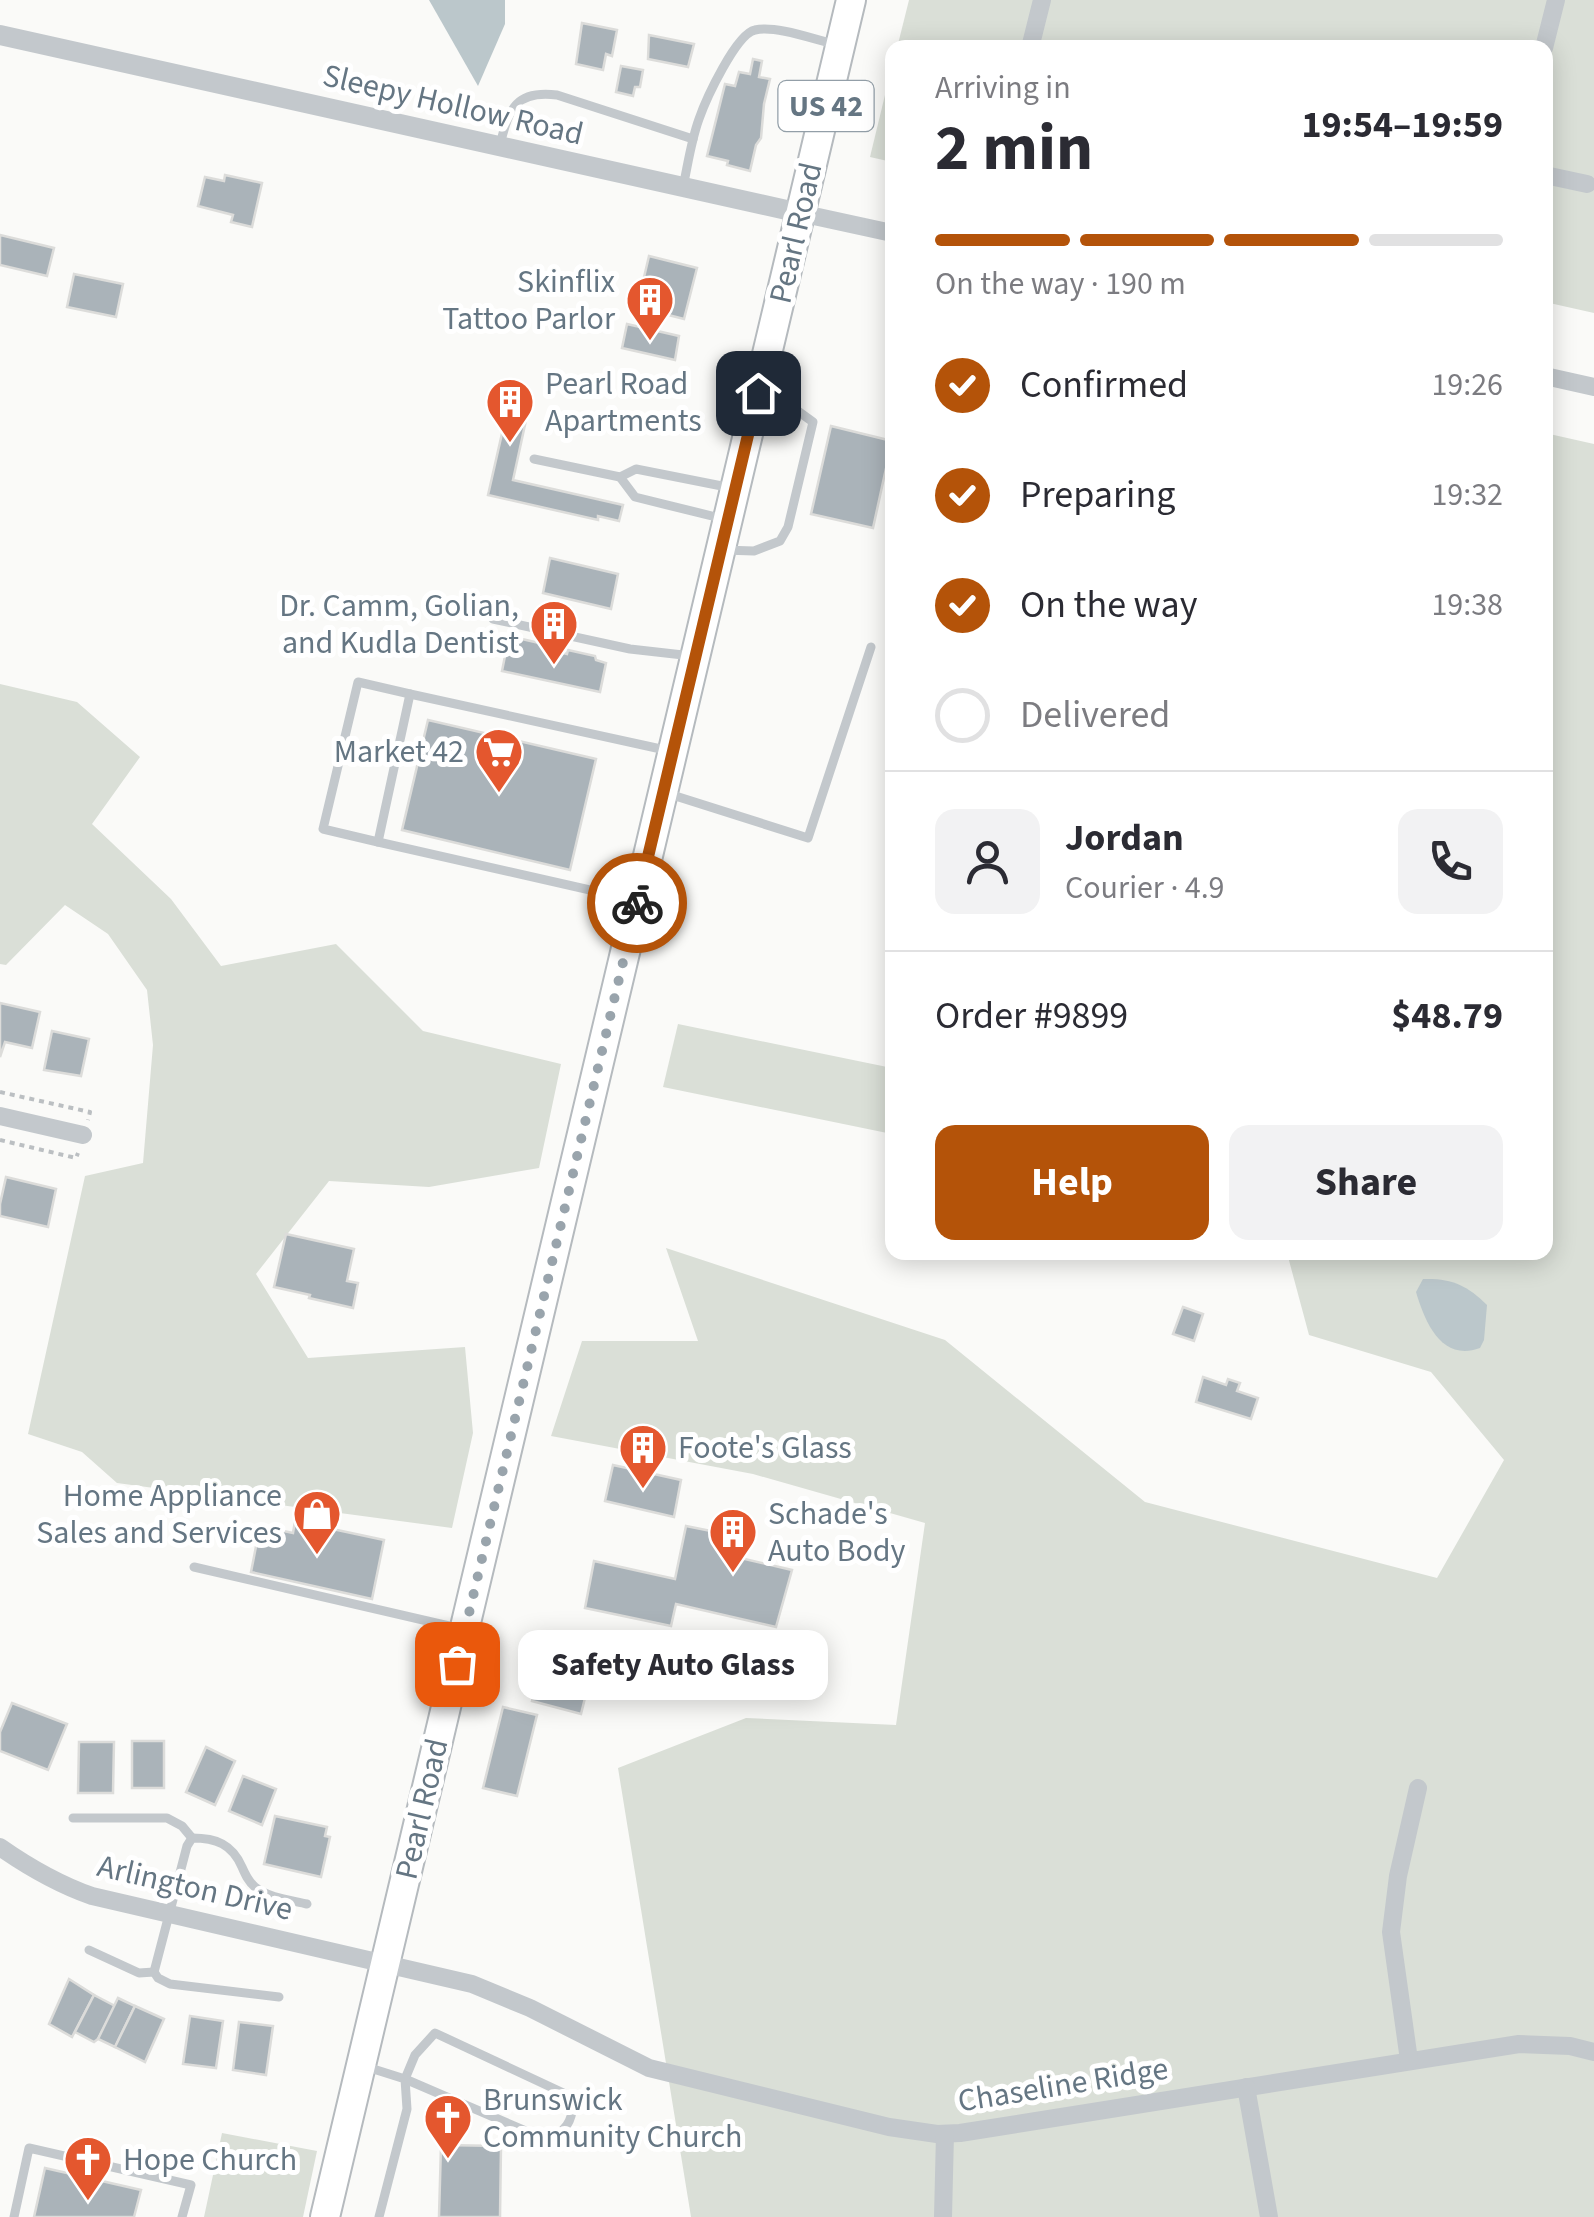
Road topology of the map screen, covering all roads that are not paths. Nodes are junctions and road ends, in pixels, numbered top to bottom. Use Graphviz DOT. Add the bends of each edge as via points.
graph roads {
  1 [pos="851,0"];
  2 [pos="1042,0"];
  3 [pos="1556,0"];
  4 [pos="0,35"];
  5 [pos="1032,40"];
  6 [pos="1546,40"];
  7 [pos="840,46"];
  8 [pos="693,139"];
  9 [pos="500,146"];
  10 [pos="1553,177"];
  11 [pos="1587,184"];
  12 [pos="683,186"];
  13 [pos="800,212"];
  14 [pos="885,231"];
  15 [pos="1553,378"];
  16 [pos="1594,386"];
  17 [pos="758,393"];
  18 [pos="534,458"];
  19 [pos="620,478"];
  20 [pos="735,489"];
  21 [pos="728,520"];
  22 [pos="720,550"];
  23 [pos="494,620"];
  24 [pos="871,648"];
  25 [pos="695,656"];
  26 [pos="410,694"];
  27 [pos="672,752"];
  28 [pos="663,792"];
  29 [pos="378,842"];
  30 [pos="637,901"];
  31 [pos="0,1116"];
  32 [pos="84,1134"];
  33 [pos="194,1567"];
  34 [pos="465,1630"];
  35 [pos="1418,1788"];
  36 [pos="72,1818"];
  37 [pos="192,1838"];
  38 [pos="0,1847"];
  39 [pos="307,1904"];
  40 [pos="168,1913"];
  41 [pos="88,1950"];
  42 [pos="386,1962"];
  43 [pos="154,1972"];
  44 [pos="279,1997"];
  45 [pos="1594,2052"];
  46 [pos="1409,2060"];
  47 [pos="362,2065"];
  48 [pos="405,2079"];
  49 [pos="1246,2087"];
  50 [pos="945,2134"];
  51 [pos="14,2217"];
  52 [pos="182,2217"];
  53 [pos="326,2217"];
  54 [pos="379,2217"];
  55 [pos="943,2217"];
  56 [pos="1269,2217"];
  1 -- 7 [label="main road, Pearl Road / US 42"];
  2 -- 5 [label="street"];
  3 -- 6 [label="street"];
  4 -- 9 [label="street, Sleepy Hollow Road"];
  7 -- 8 [label="lane" via="774,30 744,33"];
  7 -- 13 [label="main road, Pearl Road / US 42"];
  8 -- 9 [label="lane" via="540,93 513,107"];
  8 -- 12 [label="lane"];
  9 -- 12 [label="street, Sleepy Hollow Road"];
  10 -- 11 [label="street"];
  12 -- 13 [label="street, Sleepy Hollow Road"];
  13 -- 14 [label="street, Sleepy Hollow Road"];
  13 -- 17 [label="main road, Pearl Road / US 42"];
  15 -- 16 [label="street"];
  17 -- 20 [label="main road, Pearl Road / US 42"];
  17 -- 22 [label="lane" via="813,422 788,526 780,540 754,551"];
  18 -- 19 [label="lane"];
  19 -- 20 [label="lane" via="636,470"];
  19 -- 21 [label="lane" via="634,497"];
  20 -- 21 [label="main road, Pearl Road / US 42"];
  21 -- 22 [label="main road, Pearl Road / US 42"];
  22 -- 25 [label="main road, Pearl Road / US 42"];
  23 -- 25 [label="lane"];
  24 -- 28 [label="lane" via="808,838"];
  25 -- 27 [label="main road, Pearl Road / US 42"];
  26 -- 27 [label="lane"];
  26 -- 29 [label="lane"];
  26 -- 29 [label="lane" via="358,682 324,830"];
  27 -- 28 [label="main road, Pearl Road / US 42"];
  28 -- 30 [label="main road, Pearl Road / US 42"];
  29 -- 30 [label="lane"];
  30 -- 34 [label="main road, Pearl Road / US 42"];
  31 -- 32 [label="street"];
  33 -- 34 [label="lane"];
  34 -- 42 [label="main road, Pearl Road / US 42"];
  35 -- 46 [label="street" via="1390,1932"];
  36 -- 37 [label="lane" via="167,1818"];
  37 -- 39 [label="lane" via="228,1845 256,1887"];
  37 -- 40 [label="lane"];
  38 -- 40 [label="street, Arlington Drive" via="63,1886"];
  40 -- 42 [label="street, Arlington Drive"];
  40 -- 43 [label="lane"];
  41 -- 43 [label="lane" via="139,1973"];
  42 -- 47 [label="main road, Pearl Road / US 42"];
  42 -- 50 [label="street, Chaseline Ridge" via="498,1993 648,2068 871,2123"];
  43 -- 44 [label="lane" via="170,1984"];
  45 -- 46 [label="street, Chaseline Ridge" via="1519,2044"];
  46 -- 49 [label="street, Chaseline Ridge"];
  47 -- 48 [label="lane"];
  47 -- 53 [label="main road, Pearl Road / US 42"];
  48 -- 48 [label="lane" via="542,2138 552,2138 572,2116 572,2097 435,2032 414,2055"];
  48 -- 54 [label="lane" via="407,2109"];
  49 -- 50 [label="street, Chaseline Ridge"];
  49 -- 56 [label="street"];
  50 -- 55 [label="street"];
  51 -- 52 [label="lane" via="29,2148 190,2185"];
}
